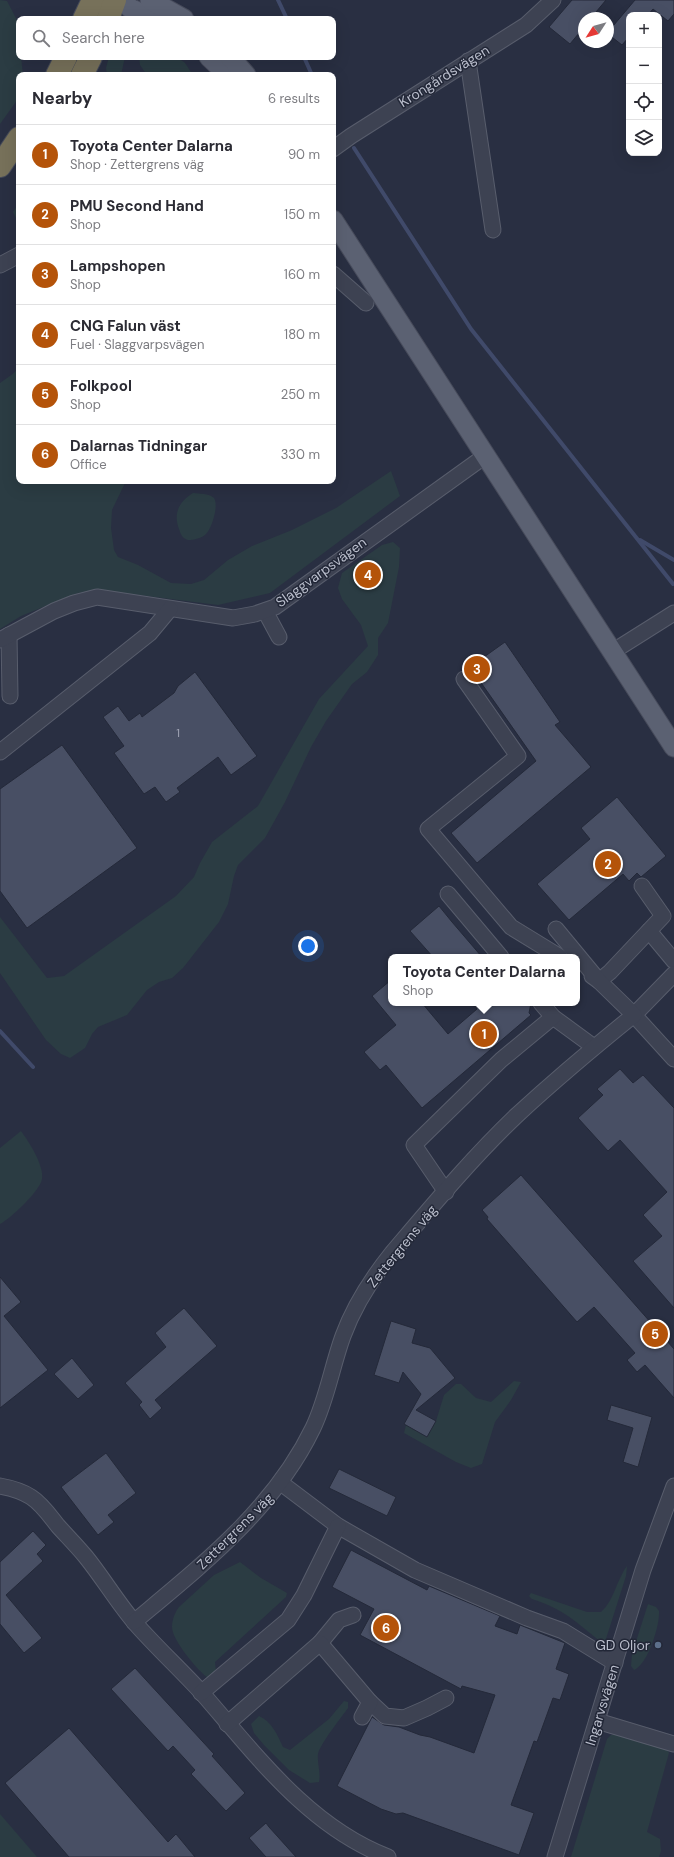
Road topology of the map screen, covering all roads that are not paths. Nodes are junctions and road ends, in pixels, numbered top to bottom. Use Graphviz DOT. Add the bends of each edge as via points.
graph roads {
  1 [pos="92,0"];
  2 [pos="115,0"];
  3 [pos="122,0"];
  4 [pos="150,0"];
  5 [pos="553,0"];
  6 [pos="85,16"];
  7 [pos="109,16"];
  8 [pos="147,16"];
  9 [pos="179,16"];
  10 [pos="64,60"];
  11 [pos="90,60"];
  12 [pos="212,60"];
  13 [pos="233,60"];
  14 [pos="468,61"];
  15 [pos="58,72"];
  16 [pos="84,72"];
  17 [pos="225,72"];
  18 [pos="243,72"];
  19 [pos="16,142"];
  20 [pos="336,147"];
  21 [pos="16,160"];
  22 [pos="0,166"];
  23 [pos="0,174"];
  24 [pos="336,225"];
  25 [pos="493,230"];
  26 [pos="16,257"];
  27 [pos="0,265"];
  28 [pos="336,277"];
  29 [pos="366,303"];
  30 [pos="485,456"];
  31 [pos="170,609"];
  32 [pos="265,610"];
  33 [pos="674,613"];
  34 [pos="4,637"];
  35 [pos="279,637"];
  36 [pos="612,652"];
  37 [pos="464,679"];
  38 [pos="10,696"];
  39 [pos="674,747"];
  40 [pos="0,752"];
  41 [pos="642,886"];
  42 [pos="448,894"];
  43 [pos="556,929"];
  44 [pos="649,931"];
  45 [pos="498,954"];
  46 [pos="555,954"];
  47 [pos="577,954"];
  48 [pos="580,958"];
  49 [pos="674,961"];
  50 [pos="580,969"];
  51 [pos="674,974"];
  52 [pos="599,981"];
  53 [pos="544,1006"];
  54 [pos="634,1015"];
  55 [pos="553,1017"];
  56 [pos="594,1047"];
  57 [pos="674,1059"];
  58 [pos="446,1192"];
  59 [pos="281,1483"];
  60 [pos="0,1486"];
  61 [pos="674,1486"];
  62 [pos="338,1526"];
  63 [pos="353,1615"];
  64 [pos="134,1622"];
  65 [pos="320,1643"];
  66 [pos="615,1663"];
  67 [pos="201,1693"];
  68 [pos="446,1698"];
  69 [pos="370,1702"];
  70 [pos="362,1717"];
  71 [pos="597,1721"];
  72 [pos="227,1724"];
  73 [pos="674,1744"];
  74 [pos="388,1857"];
  75 [pos="555,1857"];
  1 -- 6 [label="highway"];
  2 -- 7 [label="highway"];
  3 -- 8 [label="main road" via="130,8"];
  4 -- 9 [label="main road"];
  5 -- 14 [label="street, Krongårdsvägen" via="526,24"];
  10 -- 15 [label="highway"];
  11 -- 16 [label="highway"];
  12 -- 17 [label="main road"];
  13 -- 18 [label="main road"];
  14 -- 20 [label="street, Krongårdsvägen"];
  14 -- 25 [label="street"];
  19 -- 22 [label="highway"];
  21 -- 23 [label="highway"];
  24 -- 30 [label="main road"];
  26 -- 27 [label="street"];
  28 -- 29 [label="street"];
  30 -- 32 [label="street, Slaggvarpsvägen" via="275,607"];
  30 -- 36 [label="main road"];
  31 -- 32 [label="street, Slaggvarpsvägen" via="233,618"];
  31 -- 34 [label="street, Slaggvarpsvägen" via="97,597 54,611"];
  31 -- 40 [label="street" via="150,633"];
  32 -- 35 [label="street"];
  33 -- 36 [label="street"];
  34 -- 38 [label="street"];
  36 -- 39 [label="main road"];
  37 -- 46 [label="street" via="518,756 428,829 511,927"];
  41 -- 44 [label="street" via="663,916"];
  42 -- 45 [label="street"];
  43 -- 47 [label="street"];
  44 -- 49 [label="street"];
  44 -- 52 [label="street"];
  48 -- 52 [label="street"];
  50 -- 52 [label="street"];
  51 -- 54 [label="street, Zettergrens väg"];
  52 -- 54 [label="street"];
  53 -- 55 [label="street"];
  54 -- 56 [label="street, Zettergrens väg"];
  54 -- 57 [label="street"];
  55 -- 56 [label="street"];
  55 -- 58 [label="street" via="501,1060 414,1145"];
  56 -- 58 [label="street, Zettergrens väg" via="516,1116"];
  58 -- 59 [label="street, Zettergrens väg" via="377,1272 357,1305 343,1337 313,1428"];
  59 -- 62 [label="street"];
  59 -- 64 [label="street, Zettergrens väg" via="204,1564"];
  60 -- 64 [label="street" via="23,1492 39,1504 86,1558"];
  61 -- 66 [label="street, Ingarvsvägen" via="643,1570"];
  62 -- 66 [label="street" via="415,1570 563,1631"];
  62 -- 67 [label="street" via="304,1595 288,1620"];
  63 -- 65 [label="street" via="339,1620"];
  64 -- 67 [label="street"];
  65 -- 69 [label="street"];
  65 -- 72 [label="street"];
  66 -- 71 [label="street, Ingarvsvägen"];
  67 -- 72 [label="street"];
  68 -- 69 [label="street" via="404,1718 384,1716"];
  69 -- 70 [label="street"];
  71 -- 73 [label="street"];
  71 -- 75 [label="street, Ingarvsvägen"];
  72 -- 74 [label="street" via="310,1810 329,1826 353,1841"];
}
